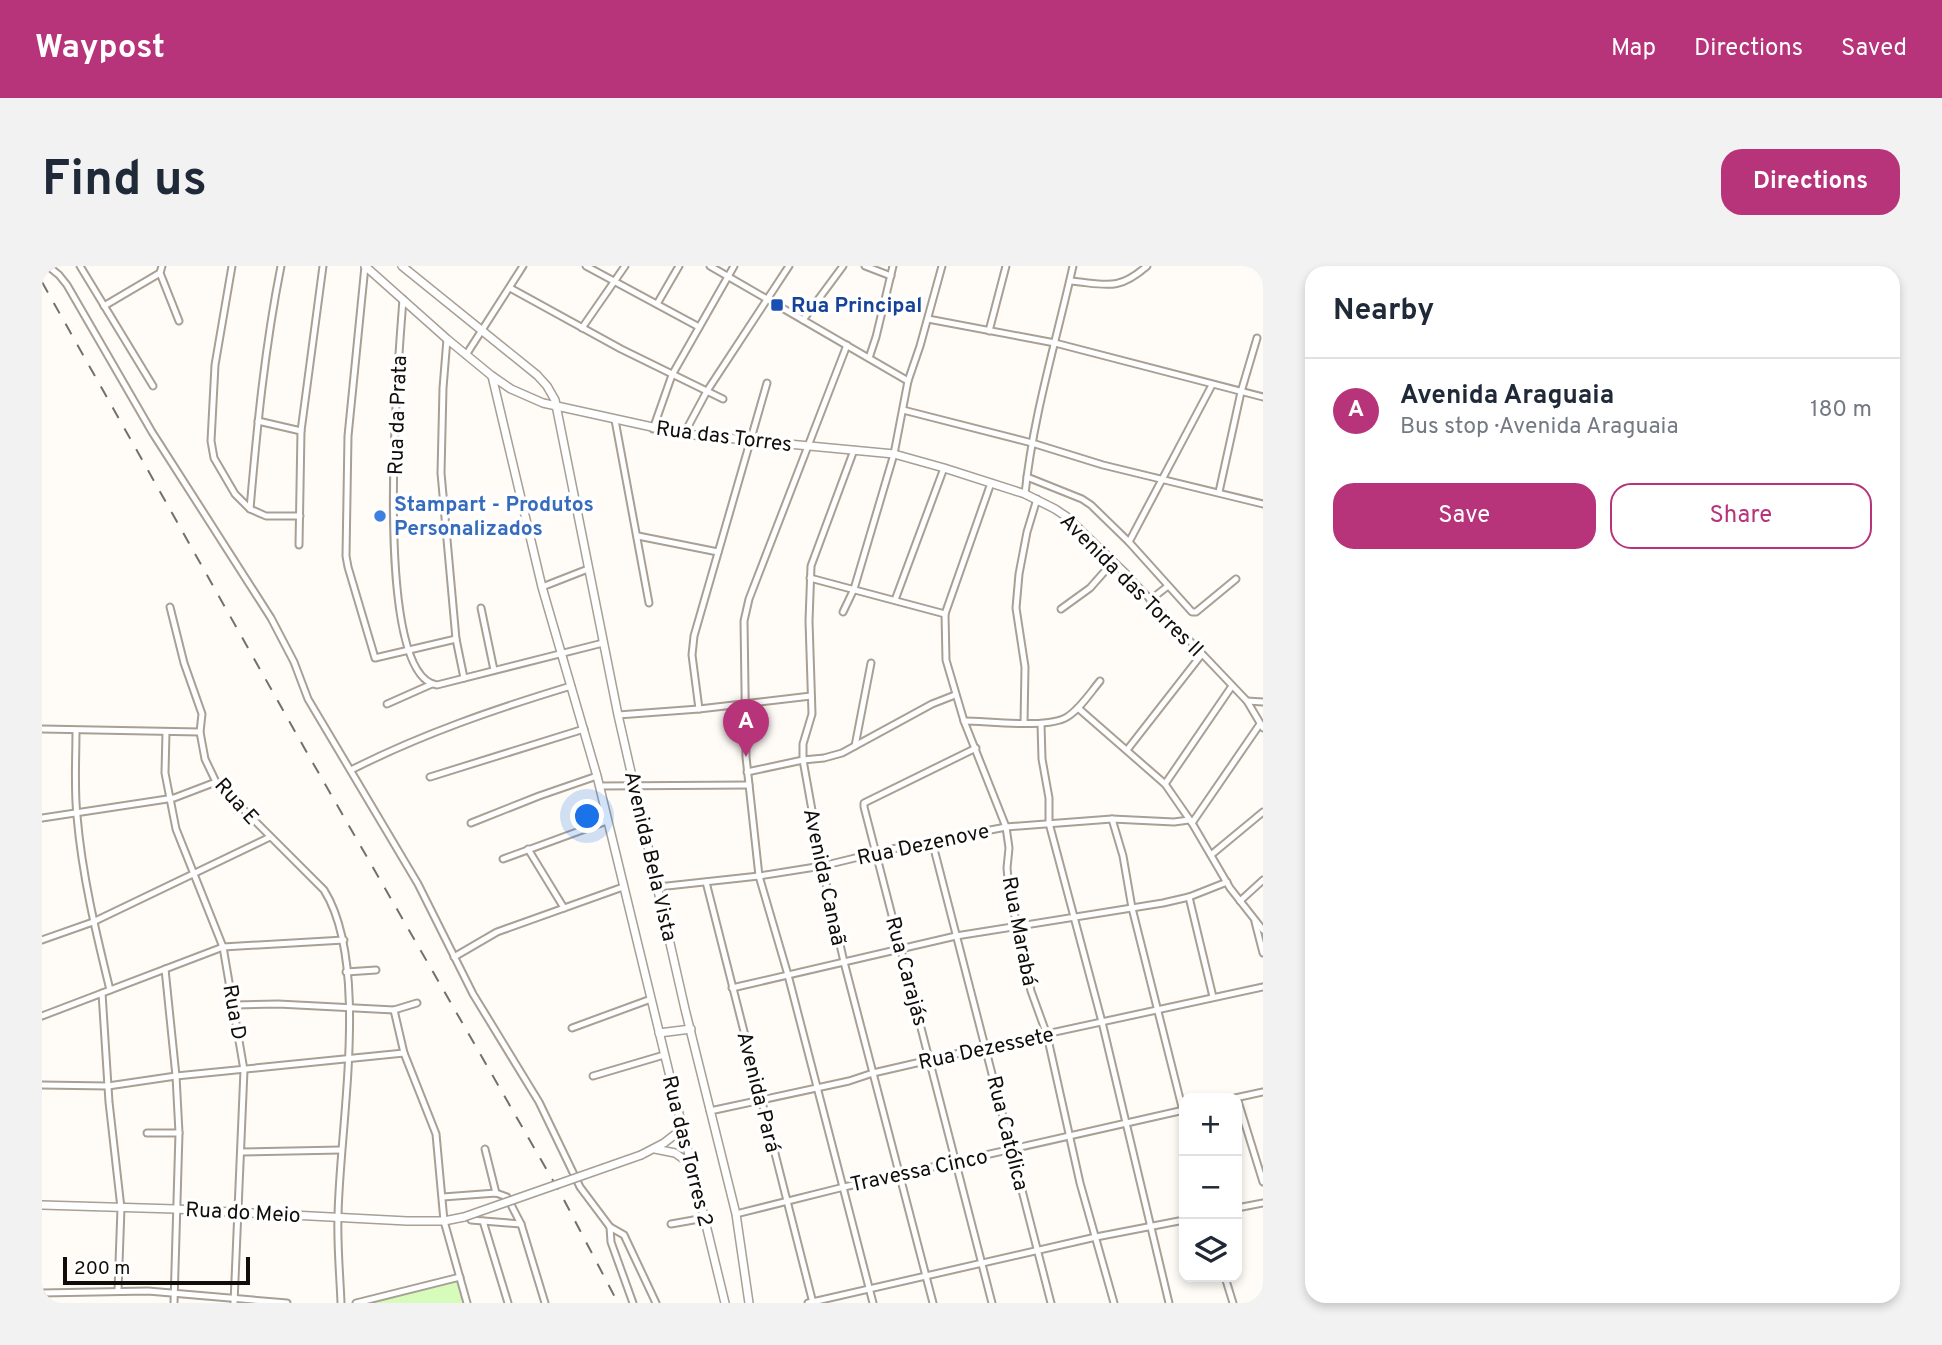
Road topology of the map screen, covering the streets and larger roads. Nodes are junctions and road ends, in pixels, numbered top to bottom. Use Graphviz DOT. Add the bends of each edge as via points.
graph roads {
  1 [pos="48,266"];
  2 [pos="232,266"];
  3 [pos="281,266"];
  4 [pos="323,266"];
  5 [pos="365,266"];
  6 [pos="402,266"];
  7 [pos="523,266"];
  8 [pos="586,266"];
  9 [pos="625,266"];
  10 [pos="679,266"];
  11 [pos="710,266"];
  12 [pos="734,266"];
  13 [pos="789,266"];
  14 [pos="843,266"];
  15 [pos="865,266"];
  16 [pos="893,266"];
  17 [pos="942,266"];
  18 [pos="1006,266"];
  19 [pos="1073,266"];
  20 [pos="1147,266"];
  21 [pos="83,267"];
  22 [pos="161,269"];
  23 [pos="727,276"];
  24 [pos="891,276"];
  25 [pos="615,281"];
  26 [pos="1070,281"];
  27 [pos="510,288"];
  28 [pos="403,299"];
  29 [pos="767,299"];
  30 [pos="657,304"];
  31 [pos="104,306"];
  32 [pos="928,319"];
  33 [pos="803,320"];
  34 [pos="179,321"];
  35 [pos="699,327"];
  36 [pos="582,328"];
  37 [pos="482,331"];
  38 [pos="989,331"];
  39 [pos="1256,338"];
  40 [pos="447,339"];
  41 [pos="1055,343"];
  42 [pos="847,345"];
  43 [pos="466,355"];
  44 [pos="869,358"];
  45 [pos="672,375"];
  46 [pos="492,376"];
  47 [pos="908,381"];
  48 [pos="766,383"];
  49 [pos="1212,385"];
  50 [pos="153,386"];
  51 [pos="707,391"];
  52 [pos="1241,392"];
  53 [pos="1263,397"];
  54 [pos="723,399"];
  55 [pos="557,408"];
  56 [pos="903,410"];
  57 [pos="615,420"];
  58 [pos="258,421"];
  59 [pos="653,429"];
  60 [pos="301,431"];
  61 [pos="684,434"];
  62 [pos="748,441"];
  63 [pos="1032,443"];
  64 [pos="808,446"];
  65 [pos="854,450"];
  66 [pos="894,454"];
  67 [pos="944,468"];
  68 [pos="1027,477"];
  69 [pos="1162,479"];
  70 [pos="991,483"];
  71 [pos="1219,492"];
  72 [pos="1025,494"];
  73 [pos="1037,499"];
  74 [pos="1263,504"];
  75 [pos="250,509"];
  76 [pos="300,516"];
  77 [pos="638,536"];
  78 [pos="1129,542"];
  79 [pos="299,545"];
  80 [pos="718,552"];
  81 [pos="1113,562"];
  82 [pos="588,569"];
  83 [pos="1128,576"];
  84 [pos="810,578"];
  85 [pos="1236,579"];
  86 [pos="1168,586"];
  87 [pos="542,587"];
  88 [pos="854,589"];
  89 [pos="895,600"];
  90 [pos="1150,600"];
  91 [pos="649,603"];
  92 [pos="170,607"];
  93 [pos="481,608"];
  94 [pos="1061,610"];
  95 [pos="843,612"];
  96 [pos="945,614"];
  97 [pos="456,639"];
  98 [pos="603,643"];
  99 [pos="407,650"];
  100 [pos="562,652"];
  101 [pos="1202,654"];
  102 [pos="871,663"];
  103 [pos="494,670"];
  104 [pos="464,678"];
  105 [pos="1100,681"];
  106 [pos="435,684"];
  107 [pos="571,686"];
  108 [pos="1232,686"];
  109 [pos="955,695"];
  110 [pos="811,696"];
  111 [pos="1247,701"];
  112 [pos="1263,702"];
  113 [pos="387,704"];
  114 [pos="745,704"];
  115 [pos="1078,708"];
  116 [pos="699,709"];
  117 [pos="618,715"];
  118 [pos="964,721"];
  119 [pos="1024,723"];
  120 [pos="1041,724"];
  121 [pos="1262,726"];
  122 [pos="42,729"];
  123 [pos="584,729"];
  124 [pos="76,731"];
  125 [pos="166,732"];
  126 [pos="200,732"];
  127 [pos="855,746"];
  128 [pos="975,748"];
  129 [pos="1127,750"];
  130 [pos="803,760"];
  131 [pos="351,770"];
  132 [pos="747,772"];
  133 [pos="597,776"];
  134 [pos="430,778"];
  135 [pos="216,782"];
  136 [pos="635,784"];
  137 [pos="1165,784"];
  138 [pos="749,785"];
  139 [pos="600,786"];
  140 [pos="169,799"];
  141 [pos="1263,812"];
  142 [pos="76,813"];
  143 [pos="42,818"];
  144 [pos="1112,819"];
  145 [pos="607,821"];
  146 [pos="1190,821"];
  147 [pos="1049,823"];
  148 [pos="471,824"];
  149 [pos="1006,827"];
  150 [pos="270,837"];
  151 [pos="932,841"];
  152 [pos="528,849"];
  153 [pos="876,853"];
  154 [pos="1212,855"];
  155 [pos="503,859"];
  156 [pos="822,866"];
  157 [pos="194,875"];
  158 [pos="759,876"];
  159 [pos="1263,880"];
  160 [pos="706,882"];
  161 [pos="1227,882"];
  162 [pos="623,887"];
  163 [pos="658,887"];
  164 [pos="1189,897"];
  165 [pos="1240,901"];
  166 [pos="564,908"];
  167 [pos="1132,908"];
  168 [pos="1075,918"];
  169 [pos="93,922"];
  170 [pos="1255,922"];
  171 [pos="1018,926"];
  172 [pos="1263,930"];
  173 [pos="956,936"];
  174 [pos="42,940"];
  175 [pos="344,940"];
  176 [pos="223,947"];
  177 [pos="901,948"];
  178 [pos="1263,953"];
  179 [pos="454,957"];
  180 [pos="844,961"];
  181 [pos="165,969"];
  182 [pos="376,970"];
  183 [pos="346,972"];
  184 [pos="788,975"];
  185 [pos="1263,987"];
  186 [pos="732,988"];
  187 [pos="110,990"];
  188 [pos="102,993"];
  189 [pos="1213,997"];
  190 [pos="651,999"];
  191 [pos="417,1003"];
  192 [pos="234,1005"];
  193 [pos="349,1007"];
  194 [pos="394,1010"];
  195 [pos="1158,1010"];
  196 [pos="42,1016"];
  197 [pos="1102,1022"];
  198 [pos="572,1028"];
  199 [pos="691,1029"];
  200 [pos="659,1033"];
  201 [pos="1047,1035"];
  202 [pos="986,1047"];
  203 [pos="404,1053"];
  204 [pos="664,1055"];
  205 [pos="930,1059"];
  206 [pos="348,1060"];
  207 [pos="244,1070"];
  208 [pos="873,1073"];
  209 [pos="176,1076"];
  210 [pos="593,1076"];
  211 [pos="42,1085"];
  212 [pos="108,1086"];
  213 [pos="817,1087"];
  214 [pos="1263,1092"];
  215 [pos="1179,1093"];
  216 [pos="1242,1097"];
  217 [pos="761,1100"];
  218 [pos="710,1111"];
  219 [pos="1179,1113"];
  220 [pos="1242,1117"];
  221 [pos="1127,1124"];
  222 [pos="682,1129"];
  223 [pos="147,1133"];
  224 [pos="179,1133"];
  225 [pos="1069,1137"];
  226 [pos="485,1149"];
  227 [pos="655,1149"];
  228 [pos="341,1150"];
  229 [pos="1011,1150"];
  230 [pos="241,1152"];
  231 [pos="957,1162"];
  232 [pos="692,1165"];
  233 [pos="899,1174"];
  234 [pos="1263,1182"];
  235 [pos="844,1187"];
  236 [pos="496,1193"];
  237 [pos="443,1197"];
  238 [pos="788,1201"];
  239 [pos="1263,1203"];
  240 [pos="42,1205"];
  241 [pos="121,1208"];
  242 [pos="1242,1208"];
  243 [pos="176,1209"];
  244 [pos="238,1211"];
  245 [pos="736,1214"];
  246 [pos="338,1217"];
  247 [pos="705,1218"];
  248 [pos="467,1219"];
  249 [pos="444,1221"];
  250 [pos="483,1221"];
  251 [pos="1179,1221"];
  252 [pos="521,1223"];
  253 [pos="671,1224"];
  254 [pos="610,1227"];
  255 [pos="1152,1227"];
  256 [pos="1096,1237"];
  257 [pos="1039,1250"];
  258 [pos="982,1263"];
  259 [pos="926,1276"];
  260 [pos="460,1277"];
  261 [pos="1227,1282"];
  262 [pos="869,1288"];
  263 [pos="118,1291"];
  264 [pos="175,1292"];
  265 [pos="42,1293"];
  266 [pos="234,1300"];
  267 [pos="174,1303"];
  268 [pos="286,1303"];
  269 [pos="341,1303"];
  270 [pos="356,1303"];
  271 [pos="467,1303"];
  272 [pos="508,1303"];
  273 [pos="545,1303"];
  274 [pos="633,1303"];
  275 [pos="656,1303"];
  276 [pos="725,1303"];
  277 [pos="750,1303"];
  278 [pos="811,1303"];
  279 [pos="873,1303"];
  280 [pos="933,1303"];
  281 [pos="992,1303"];
  282 [pos="1051,1303"];
  283 [pos="1114,1303"];
  284 [pos="1169,1303"];
  285 [pos="1233,1303"];
  1 -- 131 [label="street" via="67,285 152,432 253,585 295,662 308,699"];
  2 -- 75 [label="street" via="215,365 211,441 219,469"];
  3 -- 58 [label="street"];
  4 -- 60 [label="street"];
  5 -- 28 [label="street, Rua das Torres"];
  5 -- 99 [label="street" via="348,436 346,555 374,657"];
  6 -- 37 [label="street"];
  7 -- 27 [label="street"];
  8 -- 25 [label="street"];
  9 -- 25 [label="street"];
  10 -- 30 [label="street"];
  11 -- 23 [label="street"];
  12 -- 23 [label="street"];
  13 -- 29 [label="street"];
  14 -- 33 [label="street"];
  15 -- 24 [label="street"];
  16 -- 24 [label="street"];
  17 -- 32 [label="street"];
  18 -- 38 [label="street"];
  19 -- 26 [label="street"];
  20 -- 26 [label="street" via="1118,285"];
  21 -- 31 [label="street"];
  22 -- 31 [label="street"];
  22 -- 34 [label="street"];
  23 -- 29 [label="street"];
  23 -- 35 [label="street"];
  24 -- 44 [label="street"];
  25 -- 30 [label="street"];
  25 -- 36 [label="street"];
  26 -- 41 [label="street"];
  27 -- 36 [label="street"];
  27 -- 37 [label="street"];
  28 -- 40 [label="street, Rua das Torres"];
  28 -- 99 [label="street, Rua da Prata" via="394,560"];
  29 -- 33 [label="street"];
  29 -- 51 [label="street"];
  30 -- 35 [label="street"];
  31 -- 50 [label="street"];
  32 -- 38 [label="street"];
  32 -- 47 [label="street"];
  33 -- 42 [label="street"];
  35 -- 45 [label="street"];
  36 -- 45 [label="street"];
  37 -- 43 [label="street"];
  37 -- 55 [label="street" via="547,386"];
  38 -- 41 [label="street"];
  39 -- 52 [label="street"];
  40 -- 43 [label="street, Rua das Torres"];
  40 -- 97 [label="street" via="441,473"];
  41 -- 49 [label="street"];
  41 -- 63 [label="street"];
  42 -- 44 [label="street"];
  42 -- 64 [label="street"];
  43 -- 46 [label="street, Rua das Torres"];
  44 -- 47 [label="street"];
  45 -- 51 [label="street"];
  45 -- 59 [label="street"];
  46 -- 55 [label="street, Rua das Torres"];
  46 -- 87 [label="street, Rua das Torres 2"];
  47 -- 56 [label="street"];
  48 -- 62 [label="street"];
  49 -- 52 [label="street"];
  49 -- 69 [label="street"];
  51 -- 54 [label="street"];
  51 -- 61 [label="street"];
  52 -- 53 [label="street"];
  52 -- 71 [label="street"];
  55 -- 57 [label="street, Rua das Torres"];
  55 -- 82 [label="street, Avenida Bela Vista"];
  56 -- 63 [label="street"];
  56 -- 66 [label="street"];
  57 -- 59 [label="street, Rua das Torres"];
  57 -- 77 [label="street"];
  58 -- 60 [label="street"];
  58 -- 75 [label="street"];
  59 -- 61 [label="street, Rua das Torres"];
  60 -- 76 [label="street"];
  61 -- 62 [label="street, Rua das Torres"];
  62 -- 64 [label="street, Rua das Torres"];
  62 -- 80 [label="street"];
  63 -- 68 [label="street"];
  63 -- 69 [label="street"];
  64 -- 65 [label="street, Rua das Torres"];
  64 -- 114 [label="street" via="749,599 744,621"];
  65 -- 66 [label="street, Rua das Torres"];
  65 -- 84 [label="street, Avenida Canaã"];
  66 -- 67 [label="street, Avenida das Torres II"];
  66 -- 88 [label="street"];
  67 -- 70 [label="street, Avenida das Torres II"];
  67 -- 89 [label="street"];
  68 -- 72 [label="street"];
  68 -- 78 [label="street" via="1082,499"];
  69 -- 71 [label="street"];
  69 -- 78 [label="street"];
  70 -- 72 [label="street, Avenida das Torres II"];
  70 -- 96 [label="street, Rua Marabá"];
  71 -- 74 [label="street"];
  72 -- 73 [label="street, Avenida das Torres II"];
  73 -- 81 [label="street, Avenida das Torres II" via="1067,517"];
  73 -- 119 [label="street" via="1027,531 1016,608 1025,667"];
  75 -- 76 [label="street" via="266,516"];
  76 -- 79 [label="street"];
  77 -- 80 [label="street"];
  77 -- 91 [label="street"];
  78 -- 86 [label="street"];
  80 -- 116 [label="street" via="693,641"];
  81 -- 83 [label="street, Avenida das Torres II"];
  81 -- 94 [label="street" via="1090,588"];
  82 -- 87 [label="street"];
  82 -- 98 [label="street, Avenida Bela Vista"];
  83 -- 90 [label="street, Avenida das Torres II"];
  84 -- 88 [label="street"];
  84 -- 110 [label="street, Avenida Canaã"];
  85 -- 86 [label="street" via="1196,612"];
  86 -- 90 [label="street"];
  87 -- 100 [label="street, Rua das Torres 2"];
  88 -- 89 [label="street"];
  88 -- 95 [label="street"];
  89 -- 96 [label="street"];
  90 -- 101 [label="street, Avenida das Torres II"];
  92 -- 126 [label="street, Rua E" via="202,714"];
  93 -- 103 [label="street"];
  96 -- 109 [label="street, Rua Marabá" via="944,648"];
  97 -- 99 [label="street"];
  97 -- 104 [label="street"];
  98 -- 100 [label="street"];
  98 -- 117 [label="street, Avenida Bela Vista"];
  99 -- 106 [label="street, Rua da Prata" via="419,673"];
  100 -- 103 [label="street"];
  100 -- 107 [label="street, Rua das Torres 2"];
  101 -- 108 [label="street, Avenida das Torres II"];
  101 -- 129 [label="street"];
  102 -- 127 [label="street"];
  103 -- 104 [label="street"];
  104 -- 106 [label="street"];
  105 -- 115 [label="street"];
  106 -- 113 [label="street"];
  107 -- 123 [label="street, Rua das Torres 2"];
  107 -- 131 [label="street" via="483,713 400,745"];
  108 -- 111 [label="street, Avenida das Torres II"];
  108 -- 137 [label="street"];
  109 -- 118 [label="street, Rua Marabá"];
  109 -- 127 [label="street"];
  110 -- 114 [label="street"];
  110 -- 130 [label="street, Avenida Canaã" via="812,722 803,744"];
  111 -- 112 [label="street"];
  111 -- 121 [label="street, Avenida das Torres II"];
  114 -- 116 [label="street"];
  114 -- 132 [label="street"];
  115 -- 120 [label="street" via="1062,720"];
  115 -- 129 [label="street"];
  116 -- 117 [label="street"];
  117 -- 136 [label="street, Avenida Bela Vista"];
  118 -- 119 [label="street"];
  118 -- 128 [label="street, Rua Marabá"];
  119 -- 120 [label="street"];
  120 -- 147 [label="street"];
  121 -- 146 [label="street"];
  122 -- 124 [label="street"];
  123 -- 133 [label="street, Rua das Torres 2"];
  123 -- 134 [label="street"];
  124 -- 125 [label="street"];
  124 -- 142 [label="street"];
  125 -- 126 [label="street"];
  125 -- 140 [label="street, Rua D"];
  126 -- 135 [label="street, Rua E"];
  127 -- 130 [label="street" via="824,758"];
  128 -- 149 [label="street, Rua Marabá"];
  128 -- 153 [label="street, Rua Carajás" via="864,803"];
  129 -- 137 [label="street"];
  130 -- 132 [label="street"];
  130 -- 156 [label="street, Avenida Canaã"];
  131 -- 179 [label="street" via="418,884"];
  132 -- 138 [label="street"];
  133 -- 139 [label="street, Rua das Torres 2"];
  133 -- 148 [label="street"];
  135 -- 140 [label="street"];
  135 -- 150 [label="street, Rua E"];
  136 -- 138 [label="street"];
  136 -- 139 [label="street"];
  136 -- 163 [label="street, Avenida Bela Vista"];
  137 -- 146 [label="street"];
  138 -- 158 [label="street"];
  139 -- 145 [label="street, Rua das Torres 2"];
  140 -- 142 [label="street"];
  140 -- 157 [label="street, Rua D"];
  141 -- 154 [label="street"];
  142 -- 143 [label="street"];
  142 -- 169 [label="street"];
  144 -- 146 [label="street, Rua Dezenove"];
  144 -- 147 [label="street, Rua Dezenove"];
  144 -- 167 [label="street"];
  145 -- 152 [label="street"];
  145 -- 162 [label="street, Rua das Torres 2"];
  146 -- 154 [label="street"];
  147 -- 149 [label="street, Rua Dezenove"];
  147 -- 168 [label="street"];
  149 -- 151 [label="street, Rua Dezenove"];
  149 -- 171 [label="street, Rua Marabá" via="1007,877"];
  150 -- 157 [label="street"];
  150 -- 175 [label="street, Rua E" via="324,890"];
  151 -- 153 [label="street, Rua Dezenove"];
  151 -- 173 [label="street, Rua Católica"];
  152 -- 155 [label="street"];
  152 -- 166 [label="street"];
  153 -- 156 [label="street, Rua Dezenove"];
  153 -- 177 [label="street, Rua Carajás"];
  154 -- 161 [label="street"];
  156 -- 158 [label="street, Rua Dezenove"];
  156 -- 180 [label="street, Avenida Canaã"];
  157 -- 169 [label="street"];
  157 -- 176 [label="street, Rua D"];
  158 -- 160 [label="street, Rua Dezenove"];
  158 -- 184 [label="street"];
  159 -- 165 [label="street"];
  160 -- 163 [label="street, Rua Dezenove"];
  160 -- 186 [label="street, Avenida Pará"];
  161 -- 164 [label="street"];
  161 -- 165 [label="street"];
  162 -- 166 [label="street"];
  162 -- 190 [label="street, Rua das Torres 2"];
  163 -- 199 [label="street, Avenida Bela Vista"];
  164 -- 167 [label="street"];
  164 -- 189 [label="street"];
  165 -- 170 [label="street"];
  166 -- 179 [label="street" via="497,932"];
  167 -- 168 [label="street"];
  167 -- 195 [label="street"];
  168 -- 171 [label="street"];
  168 -- 197 [label="street"];
  169 -- 174 [label="street"];
  169 -- 187 [label="street"];
  170 -- 172 [label="street"];
  170 -- 178 [label="street"];
  171 -- 173 [label="street"];
  171 -- 201 [label="street, Rua Marabá" via="1031,991"];
  173 -- 177 [label="street"];
  173 -- 202 [label="street, Rua Católica"];
  175 -- 176 [label="street"];
  175 -- 183 [label="street, Rua E"];
  176 -- 181 [label="street"];
  176 -- 192 [label="street, Rua D"];
  177 -- 180 [label="street"];
  177 -- 205 [label="street, Rua Carajás"];
  179 -- 254 [label="street" via="539,1102 580,1187"];
  180 -- 184 [label="street"];
  180 -- 208 [label="street, Avenida Canaã"];
  181 -- 187 [label="street"];
  181 -- 209 [label="street"];
  182 -- 183 [label="street"];
  183 -- 193 [label="street, Rua E"];
  184 -- 186 [label="street"];
  184 -- 213 [label="street"];
  185 -- 189 [label="street, Rua Dezessete"];
  186 -- 217 [label="street, Avenida Pará"];
  187 -- 188 [label="street"];
  188 -- 196 [label="street"];
  188 -- 212 [label="street"];
  189 -- 195 [label="street, Rua Dezessete"];
  190 -- 198 [label="street"];
  190 -- 200 [label="street, Rua das Torres 2"];
  191 -- 194 [label="street"];
  192 -- 193 [label="street"];
  192 -- 207 [label="street, Rua D"];
  193 -- 194 [label="street"];
  193 -- 206 [label="street, Rua E"];
  194 -- 203 [label="street"];
  195 -- 197 [label="street, Rua Dezessete"];
  195 -- 215 [label="street"];
  197 -- 201 [label="street, Rua Dezessete"];
  197 -- 221 [label="street"];
  199 -- 200 [label="street"];
  199 -- 218 [label="street, Avenida Bela Vista"];
  200 -- 204 [label="street, Rua das Torres 2"];
  201 -- 202 [label="street, Rua Dezessete"];
  201 -- 225 [label="street, Rua Marabá"];
  202 -- 205 [label="street, Rua Dezessete"];
  202 -- 229 [label="street, Rua Católica"];
  203 -- 206 [label="street"];
  203 -- 237 [label="street" via="436,1134"];
  204 -- 210 [label="street"];
  204 -- 222 [label="street, Rua das Torres 2"];
  205 -- 208 [label="street, Rua Dezessete"];
  205 -- 231 [label="street, Rua Carajás"];
  206 -- 207 [label="street"];
  206 -- 228 [label="street, Rua E"];
  207 -- 209 [label="street"];
  207 -- 230 [label="street, Rua D"];
  208 -- 213 [label="street, Rua Dezessete"];
  208 -- 233 [label="street, Avenida Canaã"];
  209 -- 212 [label="street"];
  209 -- 224 [label="street"];
  211 -- 212 [label="street"];
  212 -- 241 [label="street"];
  213 -- 217 [label="street, Rua Dezessete"];
  213 -- 235 [label="street"];
  214 -- 216 [label="street"];
  217 -- 218 [label="street, Rua Dezessete"];
  217 -- 238 [label="street, Avenida Pará"];
  218 -- 245 [label="street, Avenida Bela Vista"];
  219 -- 221 [label="street, Travessa Cinco"];
  220 -- 234 [label="street"];
  221 -- 225 [label="street, Travessa Cinco"];
  221 -- 255 [label="street"];
  222 -- 227 [label="street, Rua do Meio"];
  222 -- 232 [label="street, Rua das Torres 2"];
  223 -- 224 [label="street"];
  224 -- 243 [label="street"];
  225 -- 229 [label="street, Travessa Cinco"];
  225 -- 256 [label="street, Rua Marabá"];
  226 -- 236 [label="street"];
  227 -- 232 [label="street" via="676,1153"];
  227 -- 248 [label="street, Rua do Meio, bridge"];
  228 -- 230 [label="street"];
  228 -- 246 [label="street, Rua E"];
  229 -- 231 [label="street, Travessa Cinco"];
  229 -- 257 [label="street, Rua Católica"];
  230 -- 244 [label="street, Rua D"];
  231 -- 233 [label="street, Travessa Cinco"];
  231 -- 258 [label="street, Rua Carajás"];
  232 -- 247 [label="street, Rua das Torres 2"];
  233 -- 235 [label="street, Travessa Cinco"];
  233 -- 259 [label="street, Avenida Canaã"];
  235 -- 238 [label="street, Travessa Cinco"];
  235 -- 262 [label="street"];
  236 -- 237 [label="street"];
  236 -- 252 [label="street" via="507,1197"];
  237 -- 249 [label="street"];
  238 -- 245 [label="street, Travessa Cinco"];
  238 -- 278 [label="street, Avenida Pará"];
  239 -- 242 [label="street"];
  240 -- 241 [label="street, Rua do Meio"];
  241 -- 243 [label="street, Rua do Meio"];
  241 -- 263 [label="street"];
  243 -- 244 [label="street, Rua do Meio"];
  243 -- 264 [label="street"];
  244 -- 246 [label="street, Rua do Meio"];
  244 -- 266 [label="street, Rua D"];
  245 -- 277 [label="street, Avenida Bela Vista"];
  246 -- 249 [label="street, Rua do Meio"];
  246 -- 269 [label="street, Rua E"];
  247 -- 253 [label="street"];
  247 -- 276 [label="street, Rua das Torres 2"];
  248 -- 249 [label="street, Rua do Meio"];
  248 -- 250 [label="street"];
  249 -- 260 [label="street"];
  250 -- 252 [label="street"];
  250 -- 272 [label="street"];
  251 -- 255 [label="street"];
  252 -- 273 [label="street"];
  254 -- 274 [label="street"];
  254 -- 275 [label="street" via="624,1235"];
  255 -- 256 [label="street"];
  255 -- 284 [label="street"];
  256 -- 257 [label="street"];
  256 -- 283 [label="street, Rua Marabá"];
  257 -- 258 [label="street"];
  257 -- 282 [label="street, Rua Católica"];
  258 -- 259 [label="street"];
  258 -- 281 [label="street, Rua Carajás"];
  259 -- 262 [label="street"];
  259 -- 280 [label="street, Avenida Canaã"];
  260 -- 270 [label="street"];
  260 -- 271 [label="street"];
  261 -- 285 [label="street"];
  262 -- 278 [label="street"];
  262 -- 279 [label="street"];
  263 -- 264 [label="street"];
  263 -- 265 [label="street"];
  264 -- 266 [label="street"];
  264 -- 267 [label="street"];
  266 -- 268 [label="street"];
}
